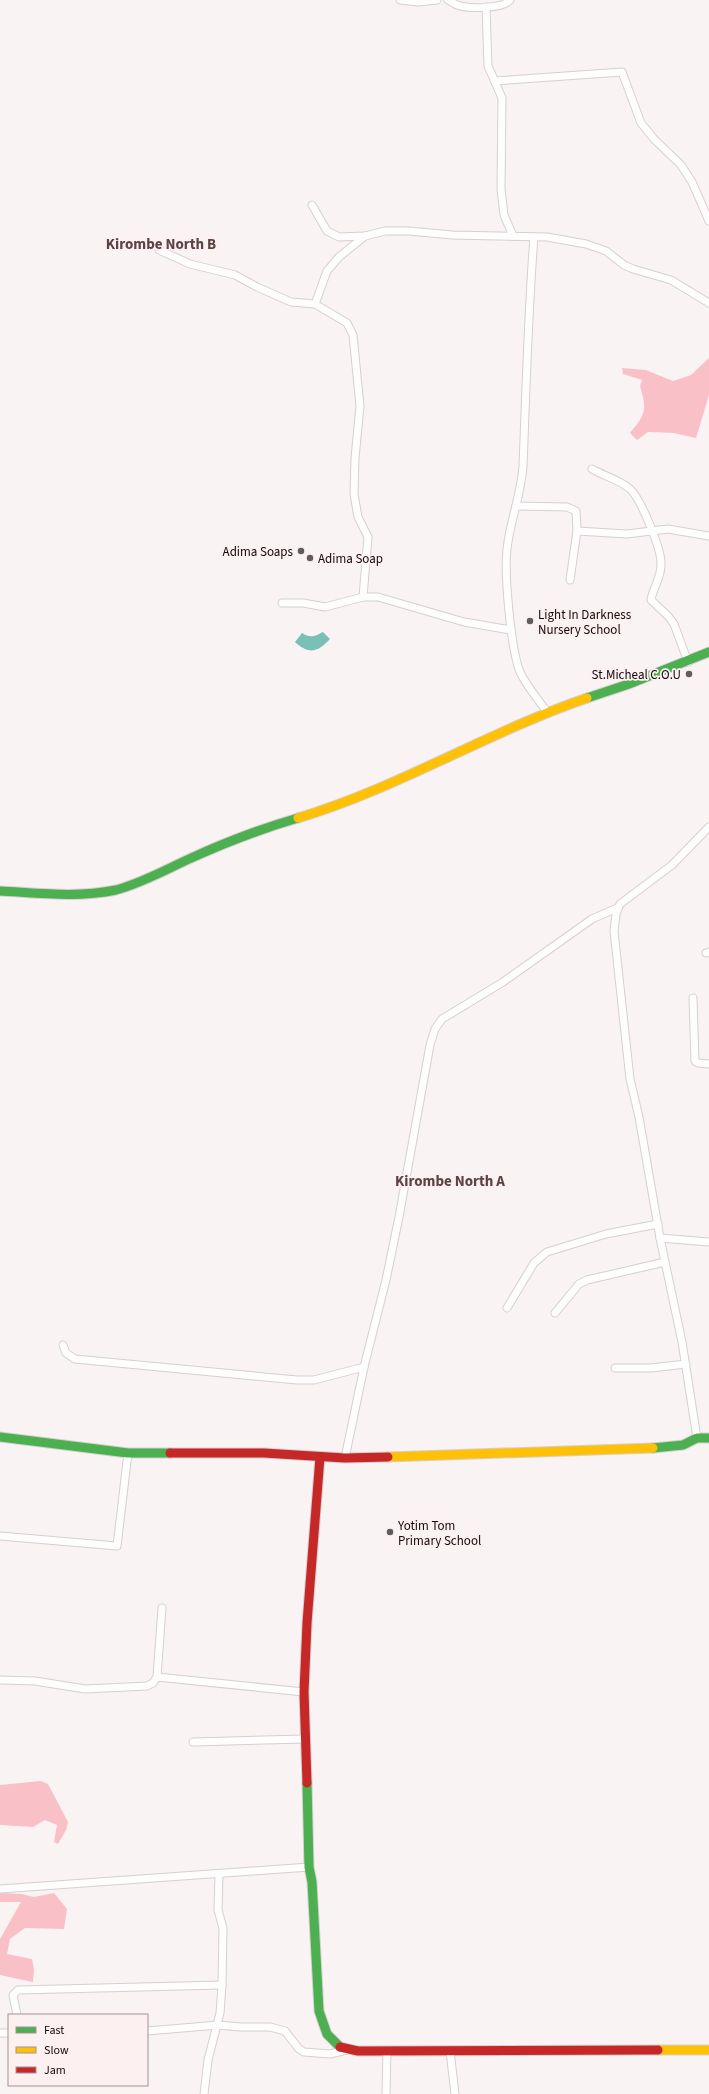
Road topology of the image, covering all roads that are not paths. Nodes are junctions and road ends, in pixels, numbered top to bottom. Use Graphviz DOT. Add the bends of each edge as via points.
graph roads {
  1 [pos="400,0"];
  2 [pos="437,0"];
  3 [pos="448,0"];
  4 [pos="510,0"];
  5 [pos="486,7"];
  6 [pos="495,81"];
  7 [pos="312,205"];
  8 [pos="709,221"];
  9 [pos="365,236"];
  10 [pos="513,236"];
  11 [pos="534,237"];
  12 [pos="159,250"];
  13 [pos="315,304"];
  14 [pos="709,304"];
  15 [pos="592,469"];
  16 [pos="516,506"];
  17 [pos="577,531"];
  18 [pos="652,531"];
  19 [pos="709,536"];
  20 [pos="570,580"];
  21 [pos="363,597"];
  22 [pos="282,603"];
  23 [pos="511,630"];
  24 [pos="709,652"];
  25 [pos="688,662"];
  26 [pos="547,712"];
  27 [pos="709,827"];
  28 [pos="0,891"];
  29 [pos="617,908"];
  30 [pos="693,998"];
  31 [pos="709,1064"];
  32 [pos="658,1224"];
  33 [pos="660,1238"];
  34 [pos="709,1242"];
  35 [pos="665,1262"];
  36 [pos="507,1308"];
  37 [pos="555,1313"];
  38 [pos="63,1345"];
  39 [pos="686,1364"];
  40 [pos="364,1367"];
  41 [pos="615,1368"];
  42 [pos="0,1437"];
  43 [pos="697,1438"];
  44 [pos="709,1438"];
  45 [pos="128,1453"];
  46 [pos="320,1457"];
  47 [pos="346,1458"];
  48 [pos="0,1536"];
  49 [pos="162,1608"];
  50 [pos="157,1677"];
  51 [pos="0,1680"];
  52 [pos="304,1692"];
  53 [pos="305,1739"];
  54 [pos="193,1742"];
  55 [pos="309,1867"];
  56 [pos="219,1874"];
  57 [pos="0,1889"];
  58 [pos="222,1985"];
  59 [pos="16,2014"];
  60 [pos="218,2025"];
  61 [pos="148,2031"];
  62 [pos="347,2050"];
  63 [pos="709,2050"];
  64 [pos="387,2051"];
  65 [pos="450,2051"];
  66 [pos="204,2094"];
  67 [pos="386,2094"];
  68 [pos="455,2094"];
  1 -- 2 [label="street"];
  3 -- 5 [label="street" via="458,5"];
  4 -- 5 [label="street" via="502,6"];
  5 -- 6 [label="street" via="488,66"];
  6 -- 8 [label="street" via="622,72 641,122 654,139 681,165 692,182"];
  6 -- 10 [label="street" via="502,98 501,189 504,215"];
  7 -- 9 [label="street" via="327,231 333,236"];
  9 -- 10 [label="street" via="385,231"];
  9 -- 13 [label="street" via="338,257 327,271"];
  10 -- 11 [label="street"];
  11 -- 14 [label="street" via="568,240 599,248 624,265 671,280"];
  11 -- 16 [label="street" via="522,471"];
  12 -- 13 [label="street" via="190,264 235,275 291,302"];
  13 -- 21 [label="street" via="347,323 353,335 360,406 354,494 358,517 368,537"];
  15 -- 18 [label="street" via="631,490"];
  16 -- 17 [label="street" via="567,507 576,511"];
  16 -- 23 [label="street" via="506,550"];
  17 -- 18 [label="street" via="627,534"];
  17 -- 20 [label="street"];
  18 -- 19 [label="street" via="668,529"];
  18 -- 25 [label="street" via="662,563 651,600 674,624"];
  21 -- 22 [label="street" via="331,606"];
  21 -- 23 [label="street" via="391,600 464,622"];
  23 -- 26 [label="street" via="520,672"];
  24 -- 25 [label="street"];
  25 -- 26 [label="street"];
  26 -- 28 [label="street" via="335,807 257,831 137,884 74,895"];
  27 -- 29 [label="street" via="672,865"];
  29 -- 32 [label="street" via="614,942 626,1052"];
  29 -- 40 [label="street" via="592,919 504,982 438,1023 430,1045 388,1272"];
  30 -- 31 [label="street" via="695,1062"];
  32 -- 33 [label="street"];
  32 -- 36 [label="street" via="606,1234 547,1252 534,1263"];
  33 -- 34 [label="street"];
  33 -- 35 [label="street"];
  35 -- 37 [label="street" via="587,1280 579,1284"];
  35 -- 39 [label="street"];
  38 -- 40 [label="street" via="66,1353 75,1359 297,1380 314,1380"];
  39 -- 41 [label="street" via="651,1368"];
  39 -- 43 [label="street"];
  40 -- 47 [label="street"];
  42 -- 45 [label="street"];
  43 -- 44 [label="street"];
  43 -- 47 [label="street" via="683,1445 633,1450"];
  45 -- 46 [label="street" via="254,1453"];
  45 -- 48 [label="street" via="117,1546"];
  46 -- 47 [label="street"];
  46 -- 52 [label="street" via="307,1615"];
  49 -- 50 [label="street"];
  50 -- 51 [label="street" via="147,1686 118,1689"];
  50 -- 52 [label="street"];
  52 -- 53 [label="street"];
  53 -- 54 [label="street"];
  53 -- 55 [label="street"];
  55 -- 56 [label="street"];
  55 -- 62 [label="street" via="319,2011 330,2040 337,2047"];
  56 -- 57 [label="street"];
  56 -- 58 [label="street" via="218,1910 223,1928"];
  58 -- 59 [label="street" via="18,1990 13,1995"];
  58 -- 60 [label="street"];
  60 -- 61 [label="street"];
  60 -- 62 [label="street" via="280,2028 299,2049 310,2054 330,2054"];
  60 -- 66 [label="street" via="208,2060"];
  62 -- 64 [label="street"];
  63 -- 65 [label="street"];
  64 -- 65 [label="street"];
  64 -- 67 [label="street"];
  65 -- 68 [label="street"];
}
